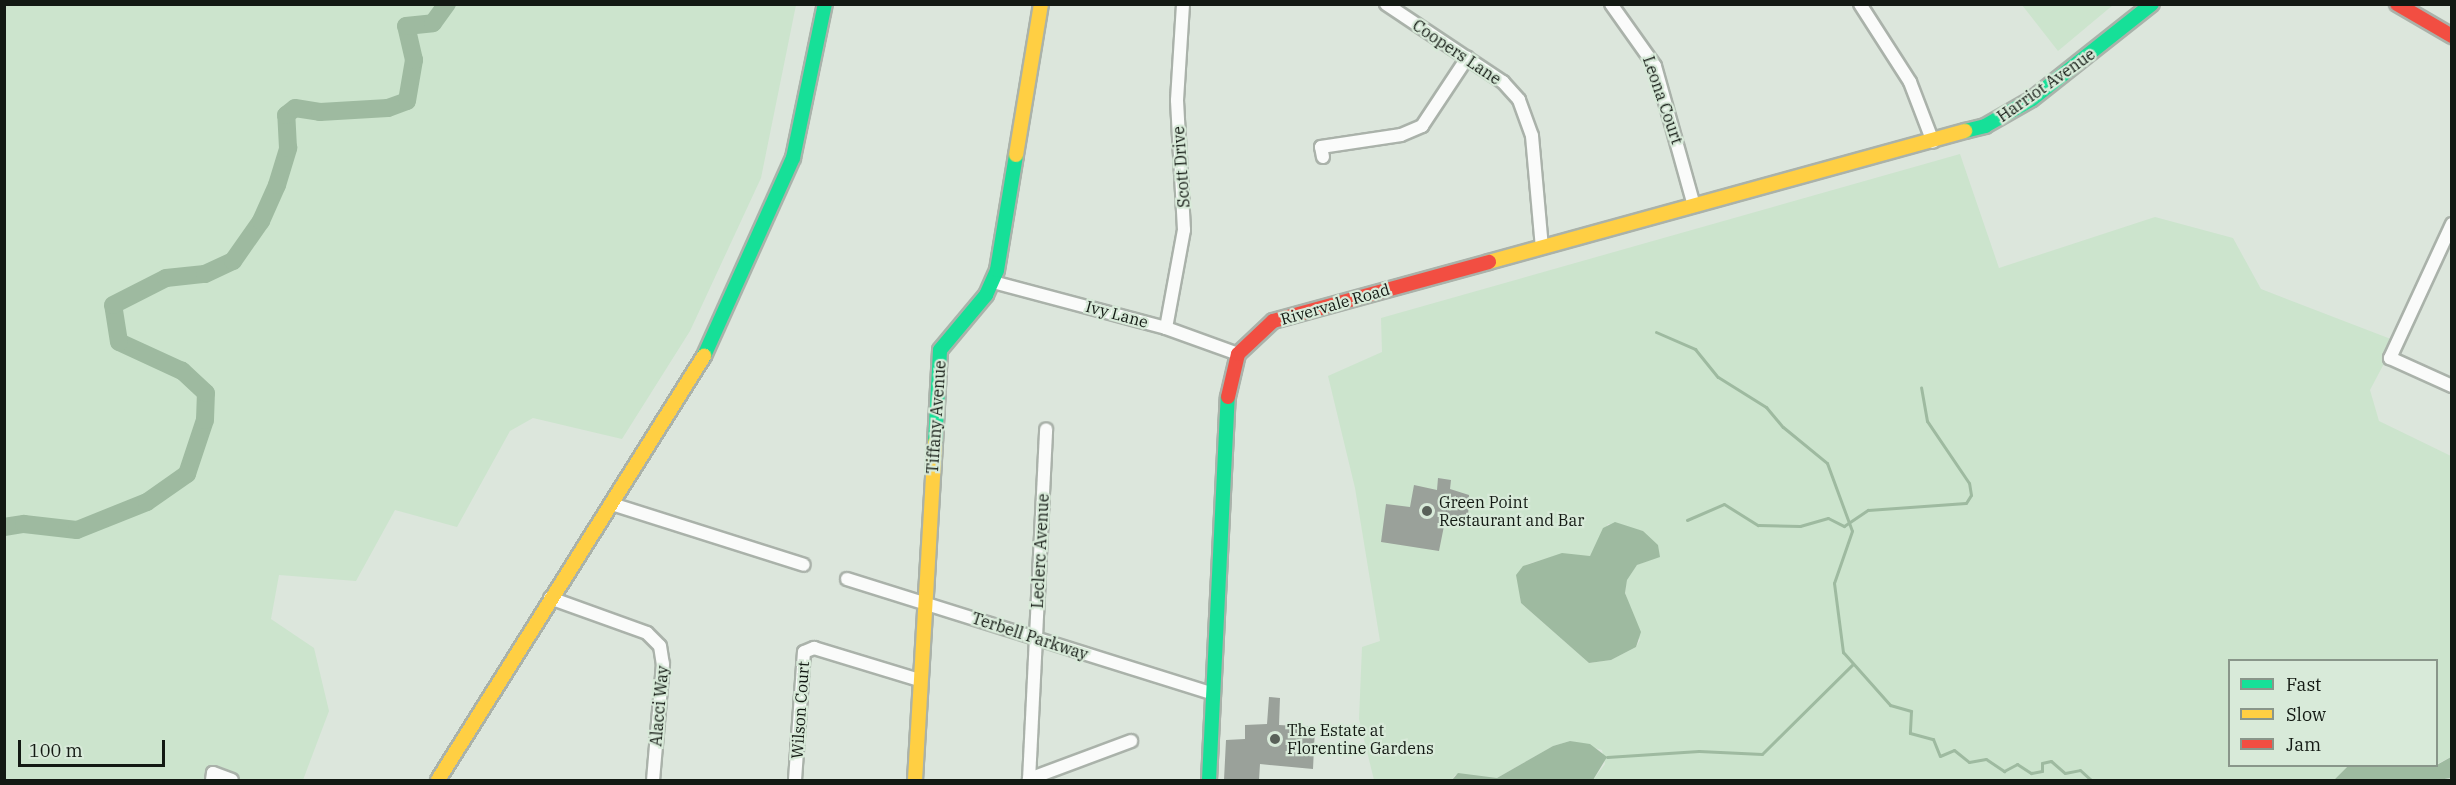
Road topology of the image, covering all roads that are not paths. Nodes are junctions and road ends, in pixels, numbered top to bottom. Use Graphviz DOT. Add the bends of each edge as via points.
graph roads {
  1 [pos="825,4"];
  2 [pos="1041,4"];
  3 [pos="1183,4"];
  4 [pos="1386,4"];
  5 [pos="1611,4"];
  6 [pos="1860,4"];
  7 [pos="2152,4"];
  8 [pos="2397,4"];
  9 [pos="2451,36"];
  10 [pos="1467,58"];
  11 [pos="1933,142"];
  12 [pos="1323,157"];
  13 [pos="1857,163"];
  14 [pos="1694,206"];
  15 [pos="2451,224"];
  16 [pos="1542,247"];
  17 [pos="993,282"];
  18 [pos="1166,327"];
  19 [pos="1238,354"];
  20 [pos="2451,387"];
  21 [pos="1046,429"];
  22 [pos="612,504"];
  23 [pos="804,565"];
  24 [pos="847,579"];
  25 [pos="550,598"];
  26 [pos="924,603"];
  27 [pos="1036,637"];
  28 [pos="919,680"];
  29 [pos="1213,694"];
  30 [pos="1131,741"];
  31 [pos="212,777"];
  32 [pos="232,780"];
  33 [pos="438,780"];
  34 [pos="653,780"];
  35 [pos="795,780"];
  36 [pos="915,780"];
  37 [pos="1029,780"];
  38 [pos="1209,780"];
  1 -- 22 [label="street" via="802,127 782,189 714,339"];
  2 -- 17 [label="street, Tiffany Avenue"];
  3 -- 18 [label="street, Scott Drive" via="1176,100 1184,230"];
  4 -- 10 [label="street, Coopers Lane"];
  5 -- 14 [label="street, Leona Court" via="1655,66"];
  6 -- 11 [label="street" via="1910,82"];
  7 -- 11 [label="street, Harriot Avenue" via="2021,106 1985,126"];
  8 -- 9 [label="street"];
  10 -- 12 [label="street" via="1422,126 1401,135 1321,147"];
  10 -- 16 [label="street, Coopers Lane" via="1503,82 1525,111"];
  11 -- 13 [label="street, Harriot Avenue"];
  13 -- 14 [label="street, Rivervale Road"];
  14 -- 16 [label="street, Rivervale Road"];
  15 -- 20 [label="street" via="2390,358"];
  16 -- 19 [label="street, Rivervale Road" via="1273,321"];
  17 -- 18 [label="street, Ivy Lane"];
  17 -- 26 [label="street, Tiffany Avenue" via="940,350"];
  18 -- 19 [label="street, Ivy Lane"];
  19 -- 29 [label="street" via="1227,396"];
  21 -- 27 [label="street, Leclerc Avenue"];
  22 -- 23 [label="street"];
  22 -- 25 [label="street"];
  24 -- 26 [label="street, Terbell Parkway"];
  25 -- 33 [label="street"];
  25 -- 34 [label="street, Alacci Way" via="647,633 660,646 663,664"];
  26 -- 27 [label="street, Terbell Parkway"];
  26 -- 28 [label="street, Tiffany Avenue"];
  27 -- 29 [label="street, Terbell Parkway"];
  27 -- 37 [label="street, Leclerc Avenue"];
  28 -- 35 [label="street, Wilson Court" via="814,648 804,652"];
  28 -- 36 [label="street, Tiffany Avenue"];
  29 -- 38 [label="street"];
  30 -- 37 [label="street"];
  31 -- 32 [label="street"];
}
